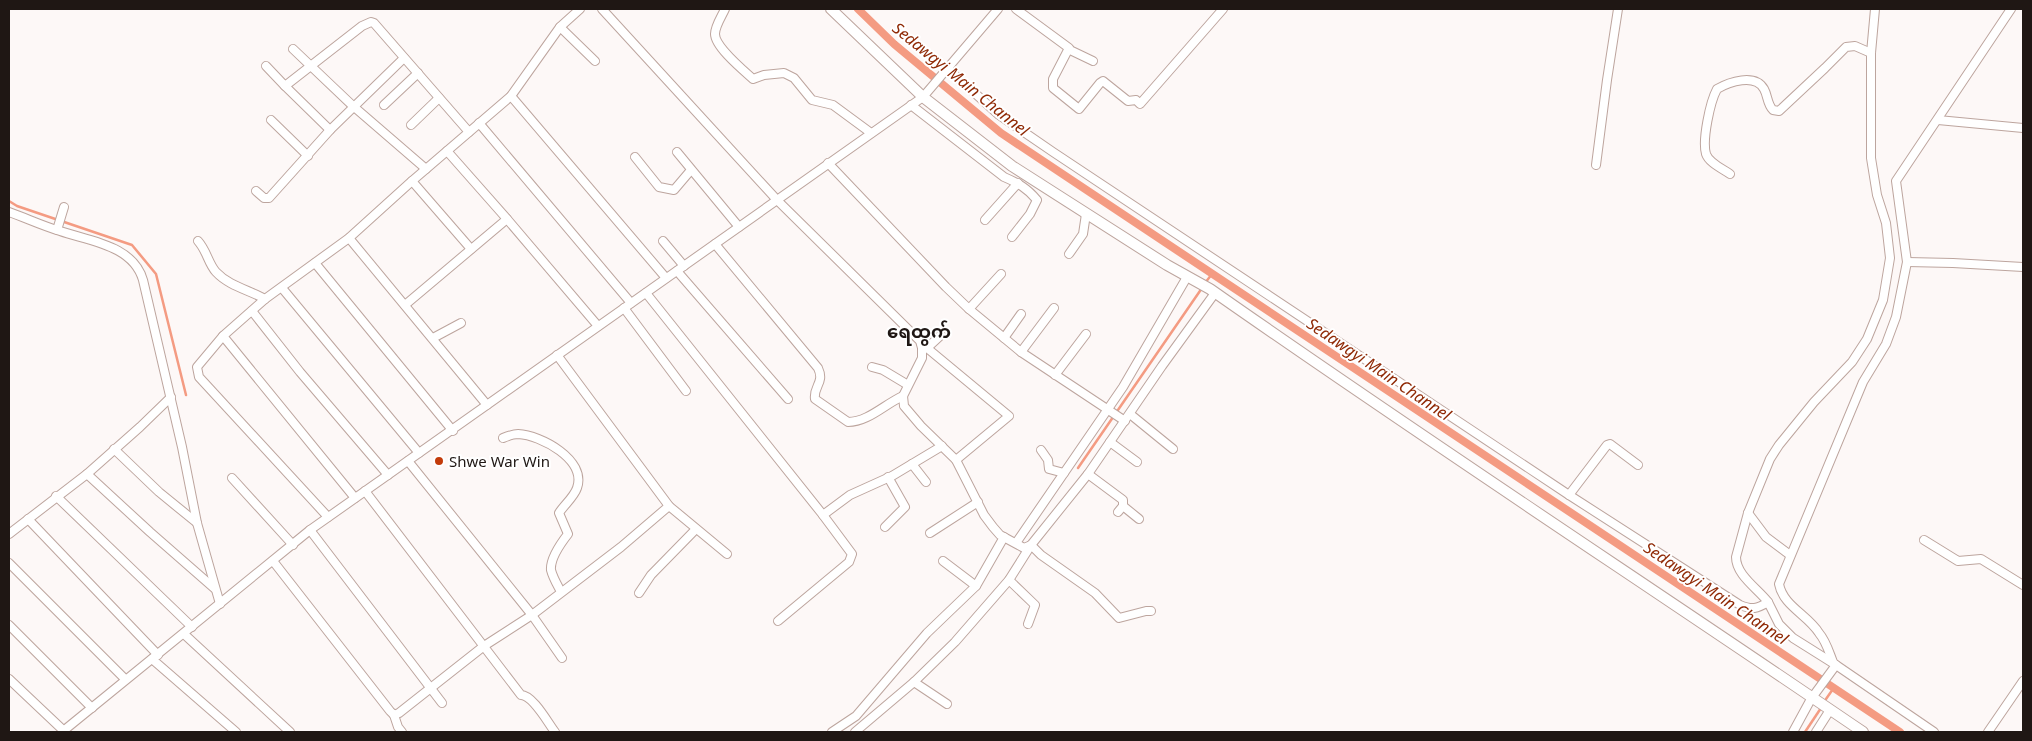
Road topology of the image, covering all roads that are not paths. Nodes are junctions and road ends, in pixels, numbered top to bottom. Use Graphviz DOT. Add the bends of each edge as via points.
graph roads {
  1 [pos="580,9"];
  2 [pos="725,9"];
  3 [pos="830,9"];
  4 [pos="998,9"];
  5 [pos="1016,9"];
  6 [pos="1223,9"];
  7 [pos="1618,9"];
  8 [pos="1875,9"];
  9 [pos="2011,9"];
  10 [pos="607,10"];
  11 [pos="560,27"];
  12 [pos="294,49"];
  13 [pos="1070,50"];
  14 [pos="1871,53"];
  15 [pos="404,58"];
  16 [pos="594,61"];
  17 [pos="1092,61"];
  18 [pos="310,65"];
  19 [pos="266,66"];
  20 [pos="946,70"];
  21 [pos="418,73"];
  22 [pos="285,86"];
  23 [pos="925,94"];
  24 [pos="512,96"];
  25 [pos="439,98"];
  26 [pos="384,105"];
  27 [pos="911,105"];
  28 [pos="353,106"];
  29 [pos="271,120"];
  30 [pos="1938,120"];
  31 [pos="479,123"];
  32 [pos="411,125"];
  33 [pos="2023,128"];
  34 [pos="330,130"];
  35 [pos="469,132"];
  36 [pos="871,133"];
  37 [pos="447,151"];
  38 [pos="677,152"];
  39 [pos="308,156"];
  40 [pos="636,157"];
  41 [pos="828,163"];
  42 [pos="1596,165"];
  43 [pos="1012,166"];
  44 [pos="426,169"];
  45 [pos="691,170"];
  46 [pos="1730,174"];
  47 [pos="1004,177"];
  48 [pos="412,181"];
  49 [pos="1018,183"];
  50 [pos="256,191"];
  51 [pos="777,200"];
  52 [pos="64,207"];
  53 [pos="9,212"];
  54 [pos="1086,214"];
  55 [pos="508,219"];
  56 [pos="985,220"];
  57 [pos="59,224"];
  58 [pos="739,227"];
  59 [pos="1012,237"];
  60 [pos="348,238"];
  61 [pos="198,241"];
  62 [pos="664,241"];
  63 [pos="715,244"];
  64 [pos="471,249"];
  65 [pos="1069,254"];
  66 [pos="1907,262"];
  67 [pos="315,263"];
  68 [pos="684,266"];
  69 [pos="2023,267"];
  70 [pos="677,271"];
  71 [pos="1001,274"];
  72 [pos="1187,277"];
  73 [pos="666,278"];
  74 [pos="282,288"];
  75 [pos="1212,291"];
  76 [pos="646,293"];
  77 [pos="265,299"];
  78 [pos="631,303"];
  79 [pos="405,305"];
  80 [pos="624,308"];
  81 [pos="1054,308"];
  82 [pos="969,309"];
  83 [pos="252,311"];
  84 [pos="1021,314"];
  85 [pos="461,323"];
  86 [pos="598,326"];
  87 [pos="1086,334"];
  88 [pos="941,335"];
  89 [pos="223,336"];
  90 [pos="433,338"];
  91 [pos="1004,338"];
  92 [pos="925,348"];
  93 [pos="1021,352"];
  94 [pos="557,355"];
  95 [pos="872,367"];
  96 [pos="1055,375"];
  97 [pos="908,385"];
  98 [pos="686,391"];
  99 [pos="171,397"];
  100 [pos="883,398"];
  101 [pos="900,398"];
  102 [pos="788,399"];
  103 [pos="487,405"];
  104 [pos="1109,411"];
  105 [pos="1130,414"];
  106 [pos="1123,420"];
  107 [pos="453,430"];
  108 [pos="503,438"];
  109 [pos="1110,442"];
  110 [pos="942,446"];
  111 [pos="114,449"];
  112 [pos="1173,449"];
  113 [pos="1041,450"];
  114 [pos="419,453"];
  115 [pos="956,460"];
  116 [pos="408,461"];
  117 [pos="1137,462"];
  118 [pos="912,464"];
  119 [pos="1638,465"];
  120 [pos="1064,473"];
  121 [pos="87,474"];
  122 [pos="1088,474"];
  123 [pos="388,475"];
  124 [pos="888,477"];
  125 [pos="232,478"];
  126 [pos="926,482"];
  127 [pos="365,492"];
  128 [pos="1569,495"];
  129 [pos="56,496"];
  130 [pos="355,498"];
  131 [pos="978,502"];
  132 [pos="669,506"];
  133 [pos="1748,514"];
  134 [pos="822,515"];
  135 [pos="328,517"];
  136 [pos="28,519"];
  137 [pos="1139,519"];
  138 [pos="197,523"];
  139 [pos="885,527"];
  140 [pos="696,528"];
  141 [pos="310,530"];
  142 [pos="930,533"];
  143 [pos="9,534"];
  144 [pos="1004,536"];
  145 [pos="1924,540"];
  146 [pos="293,544"];
  147 [pos="1022,545"];
  148 [pos="727,554"];
  149 [pos="1790,556"];
  150 [pos="273,561"];
  151 [pos="943,561"];
  152 [pos="9,563"];
  153 [pos="1009,580"];
  154 [pos="2023,585"];
  155 [pos="976,586"];
  156 [pos="214,588"];
  157 [pos="561,592"];
  158 [pos="639,593"];
  159 [pos="1768,602"];
  160 [pos="220,604"];
  161 [pos="1151,611"];
  162 [pos="532,615"];
  163 [pos="778,621"];
  164 [pos="1028,624"];
  165 [pos="9,625"];
  166 [pos="192,628"];
  167 [pos="184,634"];
  168 [pos="484,646"];
  169 [pos="155,657"];
  170 [pos="562,658"];
  171 [pos="1834,663"];
  172 [pos="9,679"];
  173 [pos="125,679"];
  174 [pos="2023,681"];
  175 [pos="914,682"];
  176 [pos="430,687"];
  177 [pos="1813,696"];
  178 [pos="442,703"];
  179 [pos="947,704"];
  180 [pos="92,708"];
  181 [pos="1830,710"];
  182 [pos="394,715"];
  183 [pos="63,732"];
  184 [pos="236,732"];
  185 [pos="290,732"];
  186 [pos="402,732"];
  187 [pos="555,732"];
  188 [pos="832,732"];
  189 [pos="855,732"];
  190 [pos="1793,732"];
  191 [pos="1816,732"];
  192 [pos="1863,732"];
  193 [pos="1934,732"];
  194 [pos="1988,732"];
  1 -- 11 [label="street"];
  2 -- 36 [label="street" via="715,32 716,38 753,79 784,73 794,78 812,100 833,105"];
  3 -- 23 [label="street"];
  4 -- 20 [label="street"];
  5 -- 13 [label="street"];
  6 -- 13 [label="street" via="1140,104 1136,100 1128,101 1103,82 1077,109 1055,92 1053,85"];
  7 -- 42 [label="street"];
  8 -- 14 [label="street"];
  9 -- 30 [label="street"];
  10 -- 51 [label="street"];
  11 -- 16 [label="street"];
  11 -- 24 [label="street"];
  12 -- 18 [label="street"];
  13 -- 17 [label="street"];
  14 -- 46 [label="street" via="1854,46 1846,47 1779,111 1769,106 1764,88 1752,81 1737,81 1717,89 1706,123 1706,155"];
  14 -- 133 [label="street" via="1871,158 1877,195 1886,222 1890,258 1883,300 1867,339 1852,362 1814,402 1770,459"];
  15 -- 18 [label="street" via="371,22"];
  15 -- 21 [label="street"];
  15 -- 28 [label="street"];
  18 -- 22 [label="street"];
  18 -- 28 [label="street"];
  19 -- 22 [label="street"];
  20 -- 23 [label="street"];
  20 -- 128 [label="street" via="999,115 1060,158"];
  21 -- 25 [label="street"];
  21 -- 26 [label="street"];
  22 -- 34 [label="street"];
  23 -- 27 [label="street"];
  23 -- 43 [label="street"];
  24 -- 31 [label="street"];
  24 -- 73 [label="street"];
  25 -- 32 [label="street"];
  25 -- 35 [label="street"];
  27 -- 36 [label="street"];
  27 -- 47 [label="street"];
  28 -- 34 [label="street"];
  28 -- 44 [label="street"];
  29 -- 39 [label="street"];
  30 -- 33 [label="street"];
  30 -- 66 [label="street" via="1896,181"];
  31 -- 35 [label="street"];
  31 -- 78 [label="street"];
  34 -- 39 [label="street"];
  35 -- 37 [label="street"];
  36 -- 41 [label="street"];
  37 -- 44 [label="street"];
  37 -- 55 [label="street"];
  38 -- 45 [label="street"];
  39 -- 50 [label="street" via="269,198"];
  40 -- 45 [label="street" via="659,187 674,190"];
  41 -- 51 [label="street"];
  41 -- 82 [label="street"];
  43 -- 47 [label="street"];
  43 -- 54 [label="street"];
  44 -- 48 [label="street"];
  45 -- 58 [label="street"];
  47 -- 49 [label="street"];
  48 -- 60 [label="street"];
  48 -- 64 [label="street"];
  49 -- 56 [label="street"];
  49 -- 59 [label="street" via="1037,200"];
  51 -- 58 [label="street"];
  51 -- 92 [label="street"];
  52 -- 57 [label="street"];
  53 -- 57 [label="street"];
  54 -- 65 [label="street" via="1083,234"];
  54 -- 72 [label="street"];
  55 -- 64 [label="street"];
  55 -- 86 [label="street"];
  57 -- 99 [label="street" via="116,250 137,264"];
  58 -- 63 [label="street"];
  60 -- 67 [label="street"];
  60 -- 79 [label="street"];
  61 -- 77 [label="street" via="205,248 214,271 237,287"];
  62 -- 68 [label="street"];
  63 -- 68 [label="street"];
  63 -- 101 [label="street" via="818,368 821,380 814,399 848,422 853,422 867,418"];
  64 -- 79 [label="street"];
  66 -- 69 [label="street"];
  66 -- 149 [label="street" via="1896,317 1886,344 1863,382"];
  67 -- 74 [label="street"];
  67 -- 107 [label="street"];
  68 -- 70 [label="street"];
  70 -- 73 [label="street"];
  70 -- 102 [label="street"];
  71 -- 82 [label="street"];
  72 -- 75 [label="street"];
  72 -- 104 [label="street"];
  73 -- 76 [label="street"];
  74 -- 77 [label="street"];
  74 -- 114 [label="street"];
  75 -- 105 [label="street"];
  75 -- 177 [label="street" via="1486,479"];
  76 -- 78 [label="street"];
  76 -- 134 [label="street"];
  77 -- 83 [label="street"];
  78 -- 80 [label="street"];
  79 -- 90 [label="street"];
  80 -- 86 [label="street"];
  80 -- 98 [label="street"];
  81 -- 93 [label="street"];
  82 -- 91 [label="street"];
  83 -- 89 [label="street"];
  83 -- 123 [label="street"];
  84 -- 91 [label="street"];
  85 -- 90 [label="street"];
  86 -- 94 [label="street"];
  87 -- 96 [label="street"];
  88 -- 92 [label="street"];
  89 -- 130 [label="street"];
  89 -- 135 [label="street" via="197,367 199,378"];
  90 -- 103 [label="street"];
  91 -- 93 [label="street"];
  92 -- 97 [label="street"];
  92 -- 115 [label="street" via="1009,416"];
  93 -- 96 [label="street"];
  94 -- 103 [label="street"];
  94 -- 132 [label="street"];
  95 -- 97 [label="street"];
  96 -- 104 [label="street"];
  97 -- 101 [label="street"];
  99 -- 111 [label="street"];
  99 -- 138 [label="street"];
  100 -- 101 [label="street"];
  101 -- 110 [label="street" via="907,411"];
  103 -- 107 [label="street"];
  104 -- 106 [label="street"];
  104 -- 120 [label="street"];
  105 -- 106 [label="street"];
  105 -- 112 [label="street"];
  106 -- 109 [label="street"];
  107 -- 114 [label="street"];
  108 -- 157 [label="street" via="520,434 550,444 569,459 578,474 577,488 559,513 568,534 551,565"];
  109 -- 117 [label="street"];
  109 -- 122 [label="street"];
  110 -- 115 [label="street"];
  110 -- 118 [label="street"];
  111 -- 121 [label="street"];
  111 -- 138 [label="street"];
  113 -- 120 [label="street" via="1048,460 1049,469"];
  114 -- 116 [label="street"];
  115 -- 131 [label="street"];
  116 -- 123 [label="street"];
  116 -- 162 [label="street"];
  118 -- 124 [label="street"];
  118 -- 126 [label="street"];
  119 -- 128 [label="street" via="1607,445"];
  120 -- 147 [label="street"];
  121 -- 129 [label="street"];
  121 -- 156 [label="street"];
  122 -- 137 [label="street" via="1123,500 1121,509"];
  122 -- 147 [label="street"];
  123 -- 127 [label="street"];
  124 -- 134 [label="street" via="850,495"];
  124 -- 139 [label="street" via="905,507"];
  125 -- 146 [label="street"];
  127 -- 130 [label="street"];
  127 -- 168 [label="street"];
  128 -- 159 [label="street" via="1740,605 1757,609"];
  129 -- 136 [label="street"];
  129 -- 166 [label="street"];
  130 -- 135 [label="street"];
  131 -- 142 [label="street"];
  131 -- 144 [label="street" via="993,527"];
  132 -- 140 [label="street"];
  132 -- 157 [label="street" via="621,548"];
  133 -- 149 [label="street" via="1766,536"];
  133 -- 159 [label="street" via="1736,563 1740,573"];
  134 -- 163 [label="street" via="852,554 852,559"];
  135 -- 141 [label="street"];
  136 -- 143 [label="street"];
  136 -- 169 [label="street"];
  138 -- 156 [label="street"];
  140 -- 148 [label="street"];
  140 -- 158 [label="street" via="651,575"];
  141 -- 146 [label="street"];
  141 -- 176 [label="street"];
  144 -- 147 [label="street"];
  144 -- 155 [label="street"];
  145 -- 154 [label="street" via="1958,561 1981,559"];
  146 -- 150 [label="street"];
  147 -- 153 [label="street"];
  147 -- 161 [label="street" via="1042,555 1095,593 1117,617"];
  149 -- 171 [label="street" via="1779,584 1781,593 1819,632"];
  150 -- 160 [label="street"];
  150 -- 182 [label="street"];
  151 -- 155 [label="street"];
  152 -- 173 [label="street"];
  153 -- 164 [label="street" via="1035,605"];
  153 -- 175 [label="street" via="955,642"];
  155 -- 188 [label="street" via="927,633 856,716"];
  156 -- 160 [label="street"];
  157 -- 162 [label="street"];
  159 -- 171 [label="street" via="1779,624 1793,638"];
  160 -- 166 [label="street"];
  162 -- 168 [label="street"];
  162 -- 170 [label="street"];
  165 -- 180 [label="street"];
  166 -- 167 [label="street"];
  167 -- 169 [label="street"];
  167 -- 185 [label="street"];
  168 -- 176 [label="street"];
  168 -- 187 [label="street" via="521,694 532,700"];
  169 -- 173 [label="street"];
  169 -- 184 [label="street"];
  171 -- 177 [label="street"];
  171 -- 193 [label="street"];
  172 -- 183 [label="street"];
  173 -- 180 [label="street"];
  174 -- 194 [label="street"];
  175 -- 179 [label="street"];
  175 -- 189 [label="street"];
  176 -- 178 [label="street"];
  176 -- 182 [label="street"];
  177 -- 181 [label="street"];
  177 -- 190 [label="street"];
  180 -- 183 [label="street"];
  181 -- 191 [label="street"];
  181 -- 192 [label="street"];
  182 -- 186 [label="street"];
}
